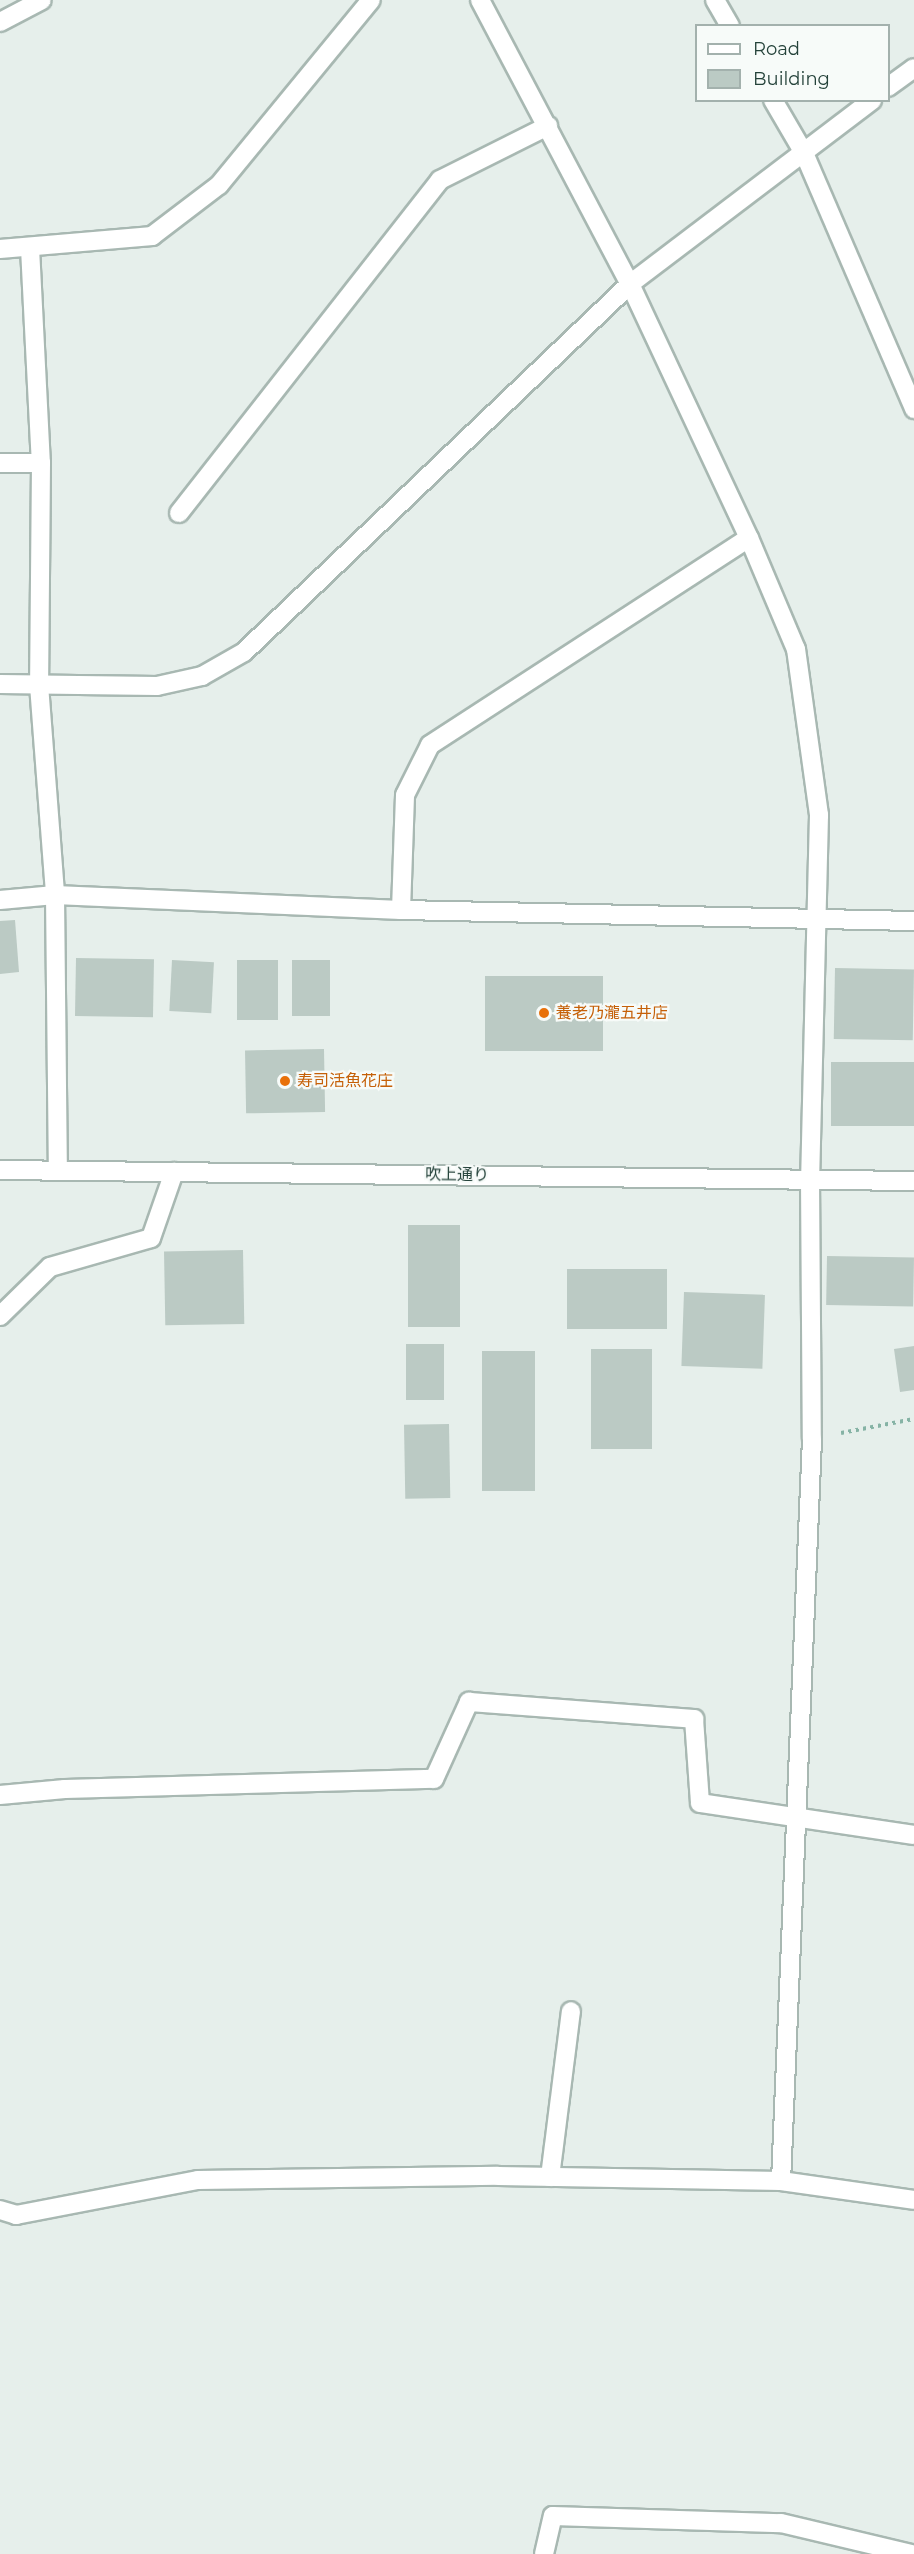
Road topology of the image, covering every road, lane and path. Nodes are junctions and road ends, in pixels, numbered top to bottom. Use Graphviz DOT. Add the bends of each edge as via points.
graph roads {
  1 [pos="42,0"];
  2 [pos="371,0"];
  3 [pos="480,0"];
  4 [pos="715,0"];
  5 [pos="0,21"];
  6 [pos="729,24"];
  7 [pos="914,68"];
  8 [pos="890,86"];
  9 [pos="774,102"];
  10 [pos="869,102"];
  11 [pos="548,126"];
  12 [pos="804,153"];
  13 [pos="30,248"];
  14 [pos="0,249"];
  15 [pos="630,284"];
  16 [pos="914,409"];
  17 [pos="0,463"];
  18 [pos="41,463"];
  19 [pos="179,513"];
  20 [pos="749,538"];
  21 [pos="0,684"];
  22 [pos="39,685"];
  23 [pos="55,895"];
  24 [pos="0,900"];
  25 [pos="400,910"];
  26 [pos="816,920"];
  27 [pos="914,921"];
  28 [pos="0,1170"];
  29 [pos="58,1171"];
  30 [pos="174,1172"];
  31 [pos="810,1179"];
  32 [pos="914,1181"];
  33 [pos="0,1316"];
  34 [pos="914,1419"];
  35 [pos="812,1439"];
  36 [pos="0,1795"];
  37 [pos="796,1816"];
  38 [pos="914,1835"];
  39 [pos="571,2011"];
  40 [pos="550,2177"];
  41 [pos="780,2181"];
  42 [pos="914,2200"];
  43 [pos="0,2210"];
  44 [pos="544,2554"];
  45 [pos="911,2554"];
  1 -- 5 [label="street"];
  2 -- 13 [label="street" via="219,185 152,236"];
  3 -- 11 [label="street"];
  4 -- 6 [label="street"];
  7 -- 8 [label="street"];
  9 -- 12 [label="street"];
  10 -- 12 [label="street"];
  11 -- 15 [label="street"];
  11 -- 19 [label="street" via="440,180"];
  12 -- 15 [label="street"];
  12 -- 16 [label="street"];
  13 -- 14 [label="street"];
  13 -- 18 [label="street"];
  15 -- 20 [label="street"];
  15 -- 22 [label="street" via="244,652 202,676 157,686"];
  17 -- 18 [label="street"];
  18 -- 22 [label="street"];
  20 -- 25 [label="street" via="430,746 405,795"];
  20 -- 26 [label="street" via="796,649 819,815"];
  21 -- 22 [label="street"];
  22 -- 23 [label="street"];
  23 -- 24 [label="street"];
  23 -- 25 [label="street"];
  23 -- 29 [label="street"];
  25 -- 26 [label="street"];
  26 -- 27 [label="street"];
  26 -- 31 [label="street"];
  28 -- 29 [label="street, 吹上通り"];
  29 -- 30 [label="street, 吹上通り"];
  30 -- 31 [label="street, 吹上通り"];
  30 -- 33 [label="street" via="151,1238 50,1267"];
  31 -- 32 [label="street, 吹上通り"];
  31 -- 35 [label="street"];
  34 -- 35 [label="path"];
  35 -- 37 [label="street"];
  36 -- 37 [label="street" via="77,1788 434,1779 469,1702 694,1719 700,1803"];
  37 -- 38 [label="street"];
  37 -- 41 [label="street"];
  39 -- 40 [label="street"];
  40 -- 41 [label="street"];
  40 -- 43 [label="street" via="198,2180 16,2215"];
  41 -- 42 [label="street"];
  44 -- 45 [label="street" via="553,2516 781,2523"];
}
